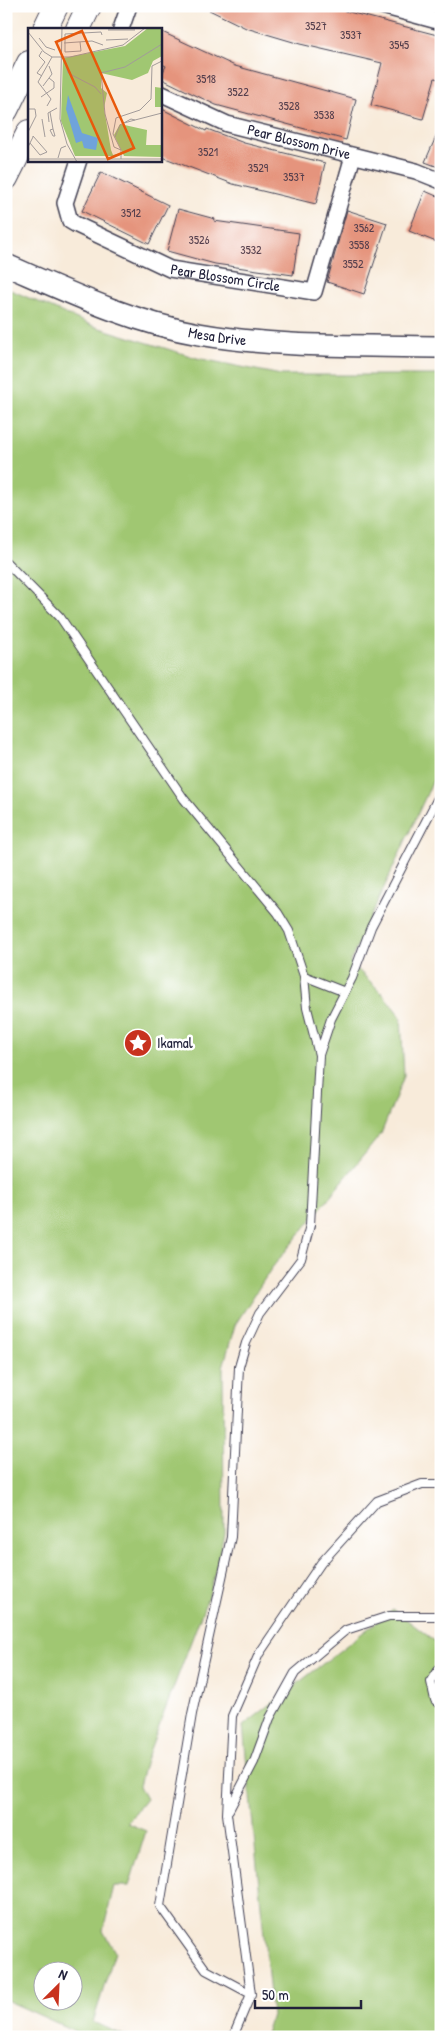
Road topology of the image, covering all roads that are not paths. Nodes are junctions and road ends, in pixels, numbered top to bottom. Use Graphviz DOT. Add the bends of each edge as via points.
graph roads {
  1 [pos="56,6"];
  2 [pos="89,6"];
  3 [pos="129,6"];
  4 [pos="382,6"];
  5 [pos="441,22"];
  6 [pos="45,28"];
  7 [pos="78,28"];
  8 [pos="121,28"];
  9 [pos="28,65"];
  10 [pos="161,93"];
  11 [pos="6,110"];
  12 [pos="28,134"];
  13 [pos="353,156"];
  14 [pos="79,161"];
  15 [pos="6,178"];
  16 [pos="441,181"];
  17 [pos="6,265"];
  18 [pos="441,347"];
  19 [pos="6,562"];
  20 [pos="441,792"];
  21 [pos="304,976"];
  22 [pos="345,992"];
  23 [pos="320,1055"];
  24 [pos="441,1484"];
  25 [pos="441,1616"];
  26 [pos="441,1666"];
  27 [pos="441,1705"];
  28 [pos="227,1814"];
  29 [pos="251,1994"];
  30 [pos="233,2037"];
  1 -- 6 [label="main road"];
  2 -- 7 [label="main road"];
  3 -- 8 [label="street"];
  4 -- 5 [label="street"];
  9 -- 11 [label="main road"];
  10 -- 13 [label="street, Pear Blossom Drive" via="228,124"];
  12 -- 15 [label="main road"];
  13 -- 14 [label="street, Pear Blossom Circle" via="314,292 170,269 75,224 70,221 65,203"];
  13 -- 16 [label="street, Pear Blossom Drive" via="416,171"];
  17 -- 18 [label="main road, Mesa Drive" via="109,309 198,334 272,343"];
  19 -- 21 [label="lane" via="60,617 184,799 278,913 289,931"];
  20 -- 22 [label="lane" via="370,927"];
  21 -- 22 [label="lane"];
  21 -- 23 [label="lane" via="307,1008"];
  22 -- 23 [label="lane" via="331,1019"];
  23 -- 29 [label="lane" via="310,1226 301,1260 260,1314 239,1367 231,1537 192,1714 160,1906 206,1970"];
  24 -- 28 [label="lane" via="422,1484 377,1501 321,1563 259,1654 232,1716"];
  25 -- 28 [label="lane" via="389,1616 346,1630 295,1673 270,1718 254,1762"];
  26 -- 27 [label="lane" via="432,1682 435,1700"];
  28 -- 29 [label="lane"];
  29 -- 30 [label="lane"];
}
